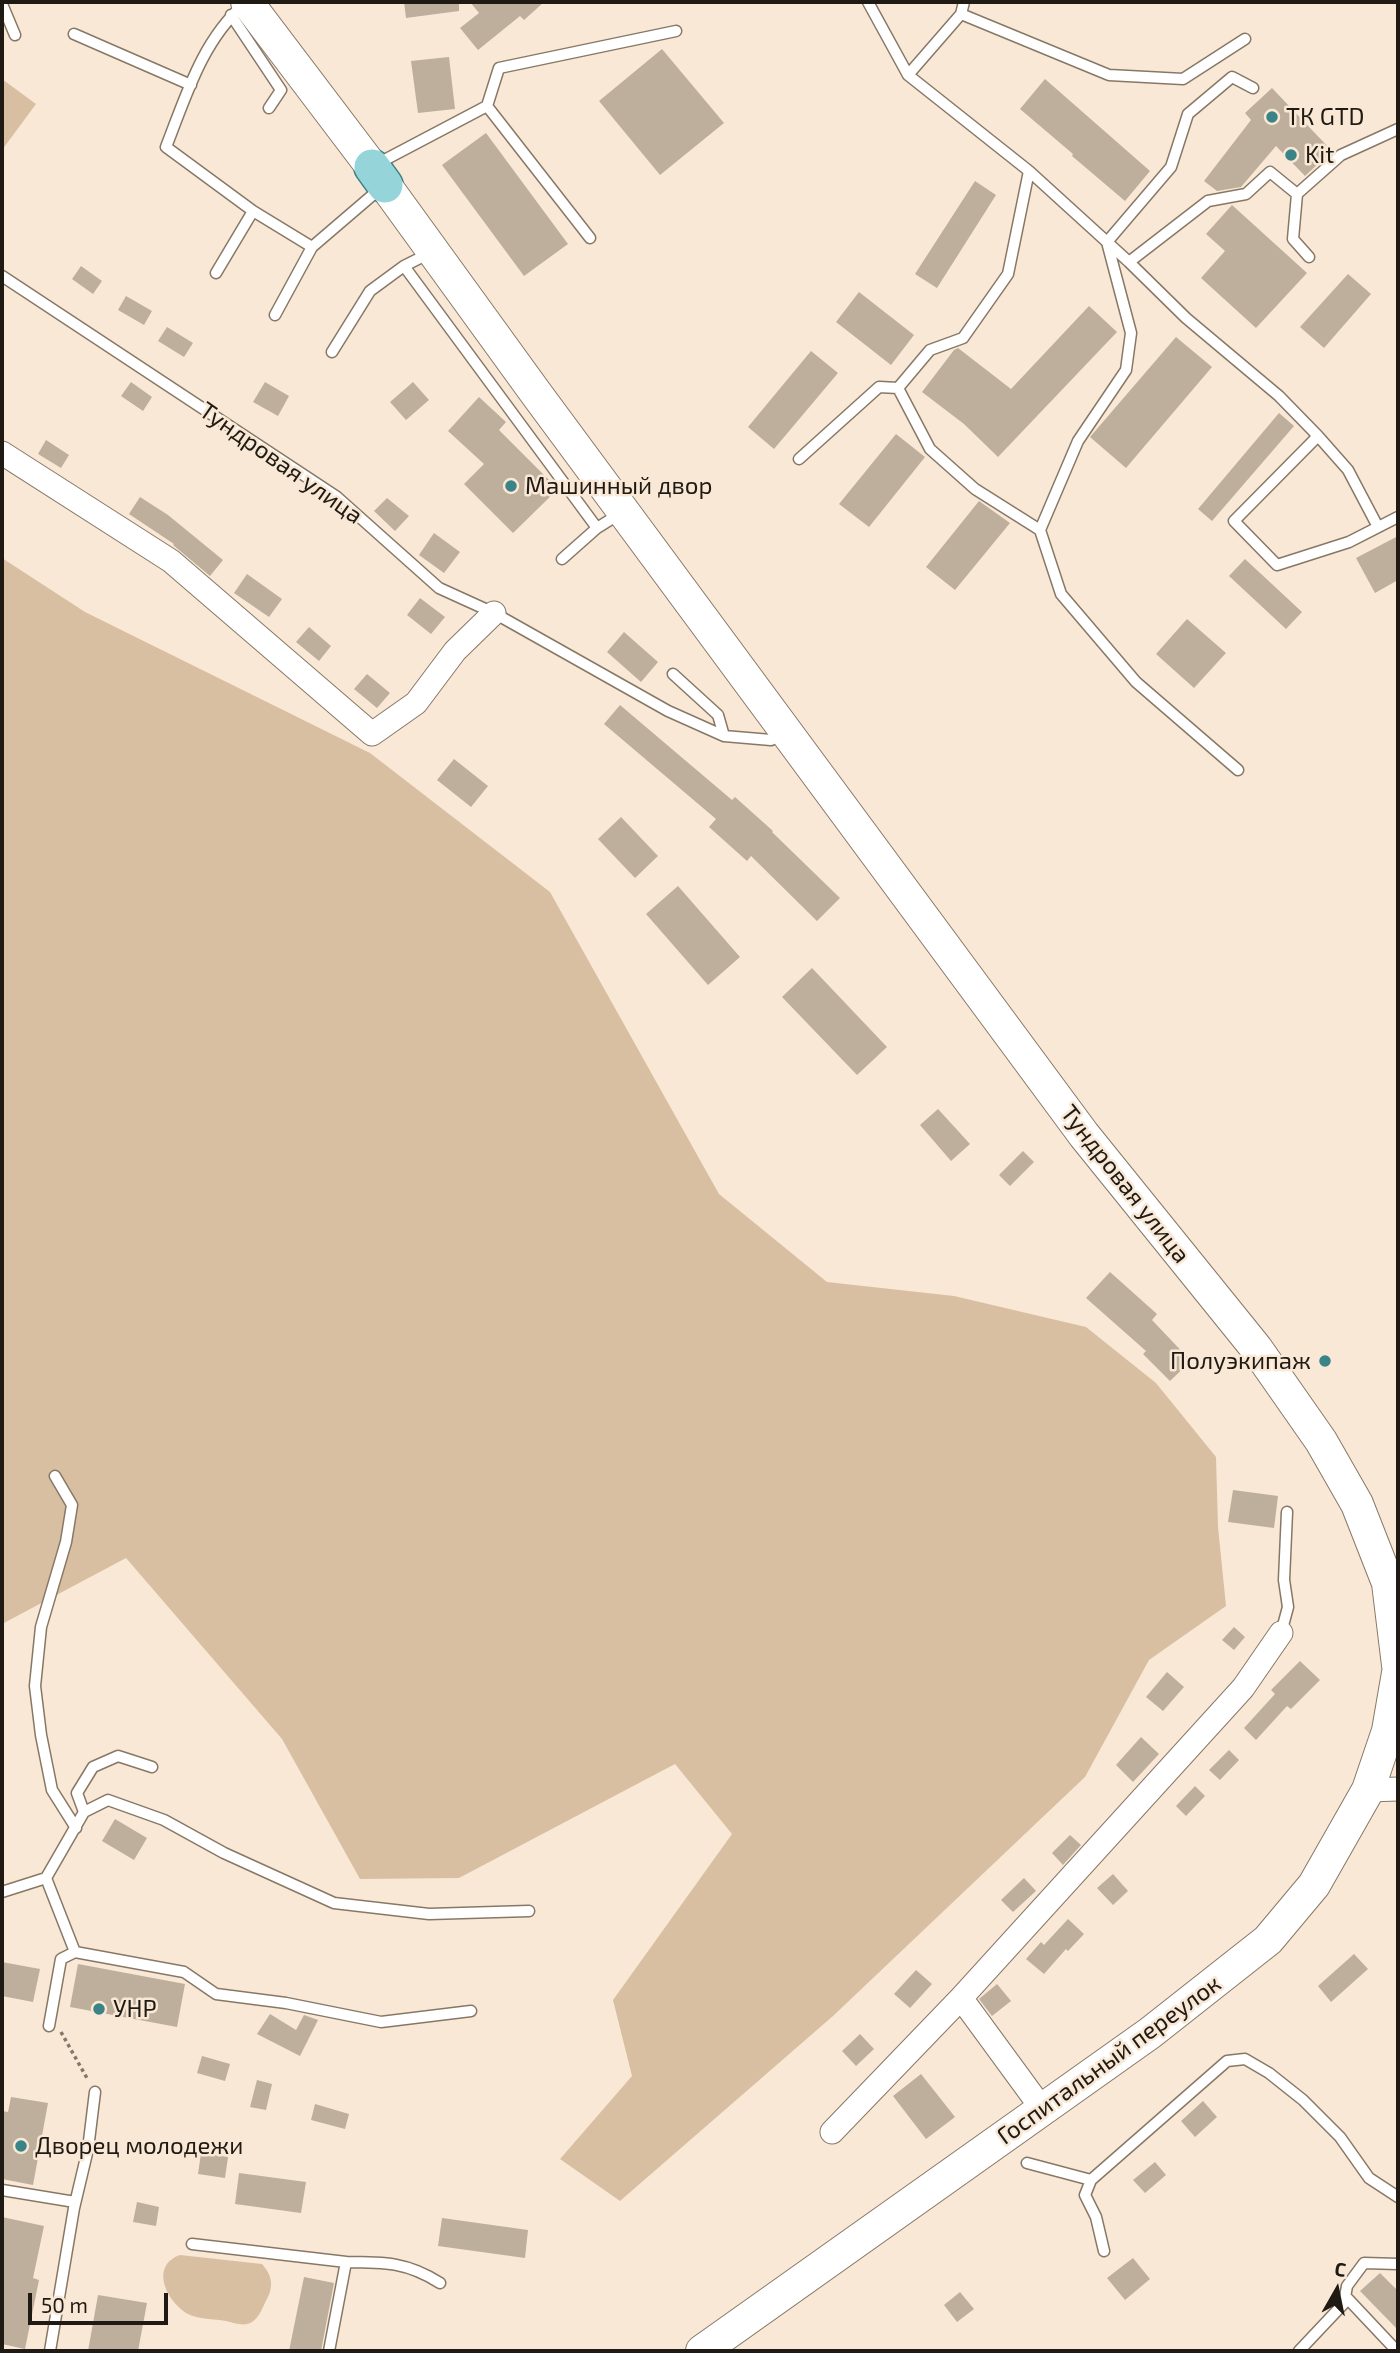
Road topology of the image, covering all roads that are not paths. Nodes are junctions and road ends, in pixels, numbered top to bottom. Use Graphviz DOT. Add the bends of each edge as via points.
graph roads {
  1 [pos="868,2"];
  2 [pos="964,2"];
  3 [pos="2,4"];
  4 [pos="241,6"];
  5 [pos="961,14"];
  6 [pos="676,31"];
  7 [pos="74,34"];
  8 [pos="15,36"];
  9 [pos="1245,40"];
  10 [pos="908,75"];
  11 [pos="191,85"];
  12 [pos="1253,88"];
  13 [pos="487,106"];
  14 [pos="269,108"];
  15 [pos="1398,129"];
  16 [pos="1029,171"];
  17 [pos="378,176"];
  18 [pos="1297,194"];
  19 [pos="253,211"];
  20 [pos="590,238"];
  21 [pos="1107,242"];
  22 [pos="312,247"];
  23 [pos="432,251"];
  24 [pos="1309,257"];
  25 [pos="1129,262"];
  26 [pos="404,266"];
  27 [pos="216,273"];
  28 [pos="2,276"];
  29 [pos="275,315"];
  30 [pos="332,352"];
  31 [pos="898,387"];
  32 [pos="1318,436"];
  33 [pos="2,453"];
  34 [pos="799,459"];
  35 [pos="623,511"];
  36 [pos="1398,517"];
  37 [pos="1378,527"];
  38 [pos="597,528"];
  39 [pos="1040,530"];
  40 [pos="562,559"];
  41 [pos="494,613"];
  42 [pos="673,674"];
  43 [pos="787,733"];
  44 [pos="724,736"];
  45 [pos="1238,770"];
  46 [pos="55,1476"];
  47 [pos="1287,1512"];
  48 [pos="1281,1633"];
  49 [pos="1398,1665"];
  50 [pos="1398,1673"];
  51 [pos="152,1766"];
  52 [pos="1383,1790"];
  53 [pos="84,1812"];
  54 [pos="76,1828"];
  55 [pos="46,1878"];
  56 [pos="2,1892"];
  57 [pos="529,1911"];
  58 [pos="75,1952"];
  59 [pos="961,1998"];
  60 [pos="471,2011"];
  61 [pos="53,2026"];
  62 [pos="94,2092"];
  63 [pos="1043,2110"];
  64 [pos="832,2132"];
  65 [pos="1027,2162"];
  66 [pos="1091,2180"];
  67 [pos="2,2190"];
  68 [pos="1398,2197"];
  69 [pos="75,2202"];
  70 [pos="192,2244"];
  71 [pos="1104,2251"];
  72 [pos="345,2262"];
  73 [pos="1398,2264"];
  74 [pos="440,2283"];
  75 [pos="1344,2303"];
  76 [pos="50,2351"];
  77 [pos="329,2351"];
  78 [pos="702,2351"];
  79 [pos="1299,2351"];
  80 [pos="1396,2351"];
  1 -- 10 [label="lane"];
  2 -- 5 [label="lane"];
  3 -- 8 [label="lane"];
  4 -- 11 [label="lane" via="212,39"];
  4 -- 14 [label="lane" via="281,90"];
  4 -- 17 [label="main road, Тундровая улица"];
  5 -- 9 [label="lane" via="1109,75 1183,79"];
  5 -- 10 [label="lane"];
  6 -- 13 [label="lane" via="499,68"];
  7 -- 11 [label="lane"];
  10 -- 16 [label="lane"];
  11 -- 19 [label="lane" via="166,147"];
  12 -- 21 [label="lane" via="1231,78 1188,114 1171,167"];
  13 -- 17 [label="lane"];
  13 -- 20 [label="lane"];
  15 -- 18 [label="lane" via="1341,155"];
  16 -- 21 [label="lane"];
  16 -- 31 [label="lane" via="1008,274 963,338 930,350"];
  17 -- 22 [label="lane"];
  17 -- 23 [label="main road, Тундровая улица"];
  18 -- 24 [label="lane" via="1293,239"];
  18 -- 25 [label="lane" via="1270,172 1246,194 1208,201"];
  19 -- 22 [label="lane"];
  19 -- 27 [label="lane"];
  21 -- 25 [label="lane"];
  21 -- 39 [label="lane" via="1131,333 1126,370 1077,440"];
  22 -- 29 [label="lane"];
  23 -- 26 [label="lane"];
  23 -- 35 [label="main road, Тундровая улица"];
  25 -- 32 [label="lane"];
  26 -- 30 [label="lane" via="370,291"];
  26 -- 38 [label="lane"];
  28 -- 41 [label="lane, Тундровая улица" via="337,497 439,588"];
  31 -- 34 [label="lane" via="880,387"];
  31 -- 39 [label="lane" via="930,449 975,489"];
  32 -- 37 [label="lane" via="1348,470"];
  32 -- 37 [label="lane" via="1234,521 1277,565 1349,542"];
  33 -- 41 [label="street" via="171,561 372,734 416,703 455,651"];
  35 -- 38 [label="lane"];
  35 -- 43 [label="main road, Тундровая улица"];
  36 -- 37 [label="lane"];
  38 -- 40 [label="lane"];
  39 -- 45 [label="lane" via="1061,594 1136,682"];
  41 -- 44 [label="lane, Тундровая улица" via="668,711"];
  42 -- 44 [label="lane" via="718,715"];
  43 -- 44 [label="lane, Тундровая улица" via="771,740"];
  43 -- 49 [label="main road, Тундровая улица" via="1084,1135 1256,1348 1321,1441 1357,1504 1388,1583"];
  46 -- 54 [label="lane" via="72,1505 41,1627 35,1686 52,1790"];
  47 -- 48 [label="lane" via="1284,1580 1288,1607"];
  48 -- 59 [label="street" via="1243,1688"];
  50 -- 52 [label="main road, Госпитальный переулок"];
  51 -- 53 [label="lane" via="118,1756 93,1767 77,1793"];
  52 -- 63 [label="main road, Госпитальный переулок" via="1268,1940"];
  53 -- 54 [label="lane"];
  53 -- 57 [label="lane" via="108,1800 164,1820 334,1903 429,1914"];
  54 -- 55 [label="lane"];
  55 -- 56 [label="lane"];
  55 -- 58 [label="lane"];
  58 -- 60 [label="lane" via="184,1972 216,1994 381,2022"];
  58 -- 61 [label="lane" via="61,1959"];
  59 -- 63 [label="street"];
  59 -- 64 [label="street"];
  62 -- 69 [label="lane" via="88,2148"];
  63 -- 78 [label="main road, Госпитальный переулок"];
  65 -- 66 [label="lane"];
  66 -- 68 [label="lane" via="1227,2061 1245,2059 1303,2100 1340,2137 1369,2178"];
  66 -- 71 [label="lane" via="1085,2195"];
  67 -- 69 [label="lane"];
  69 -- 76 [label="lane"];
  70 -- 72 [label="lane"];
  72 -- 74 [label="lane" via="418,2269"];
  72 -- 77 [label="lane"];
  73 -- 75 [label="lane" via="1364,2263 1348,2286"];
  75 -- 79 [label="lane"];
  75 -- 80 [label="lane" via="1348,2299"];
}
